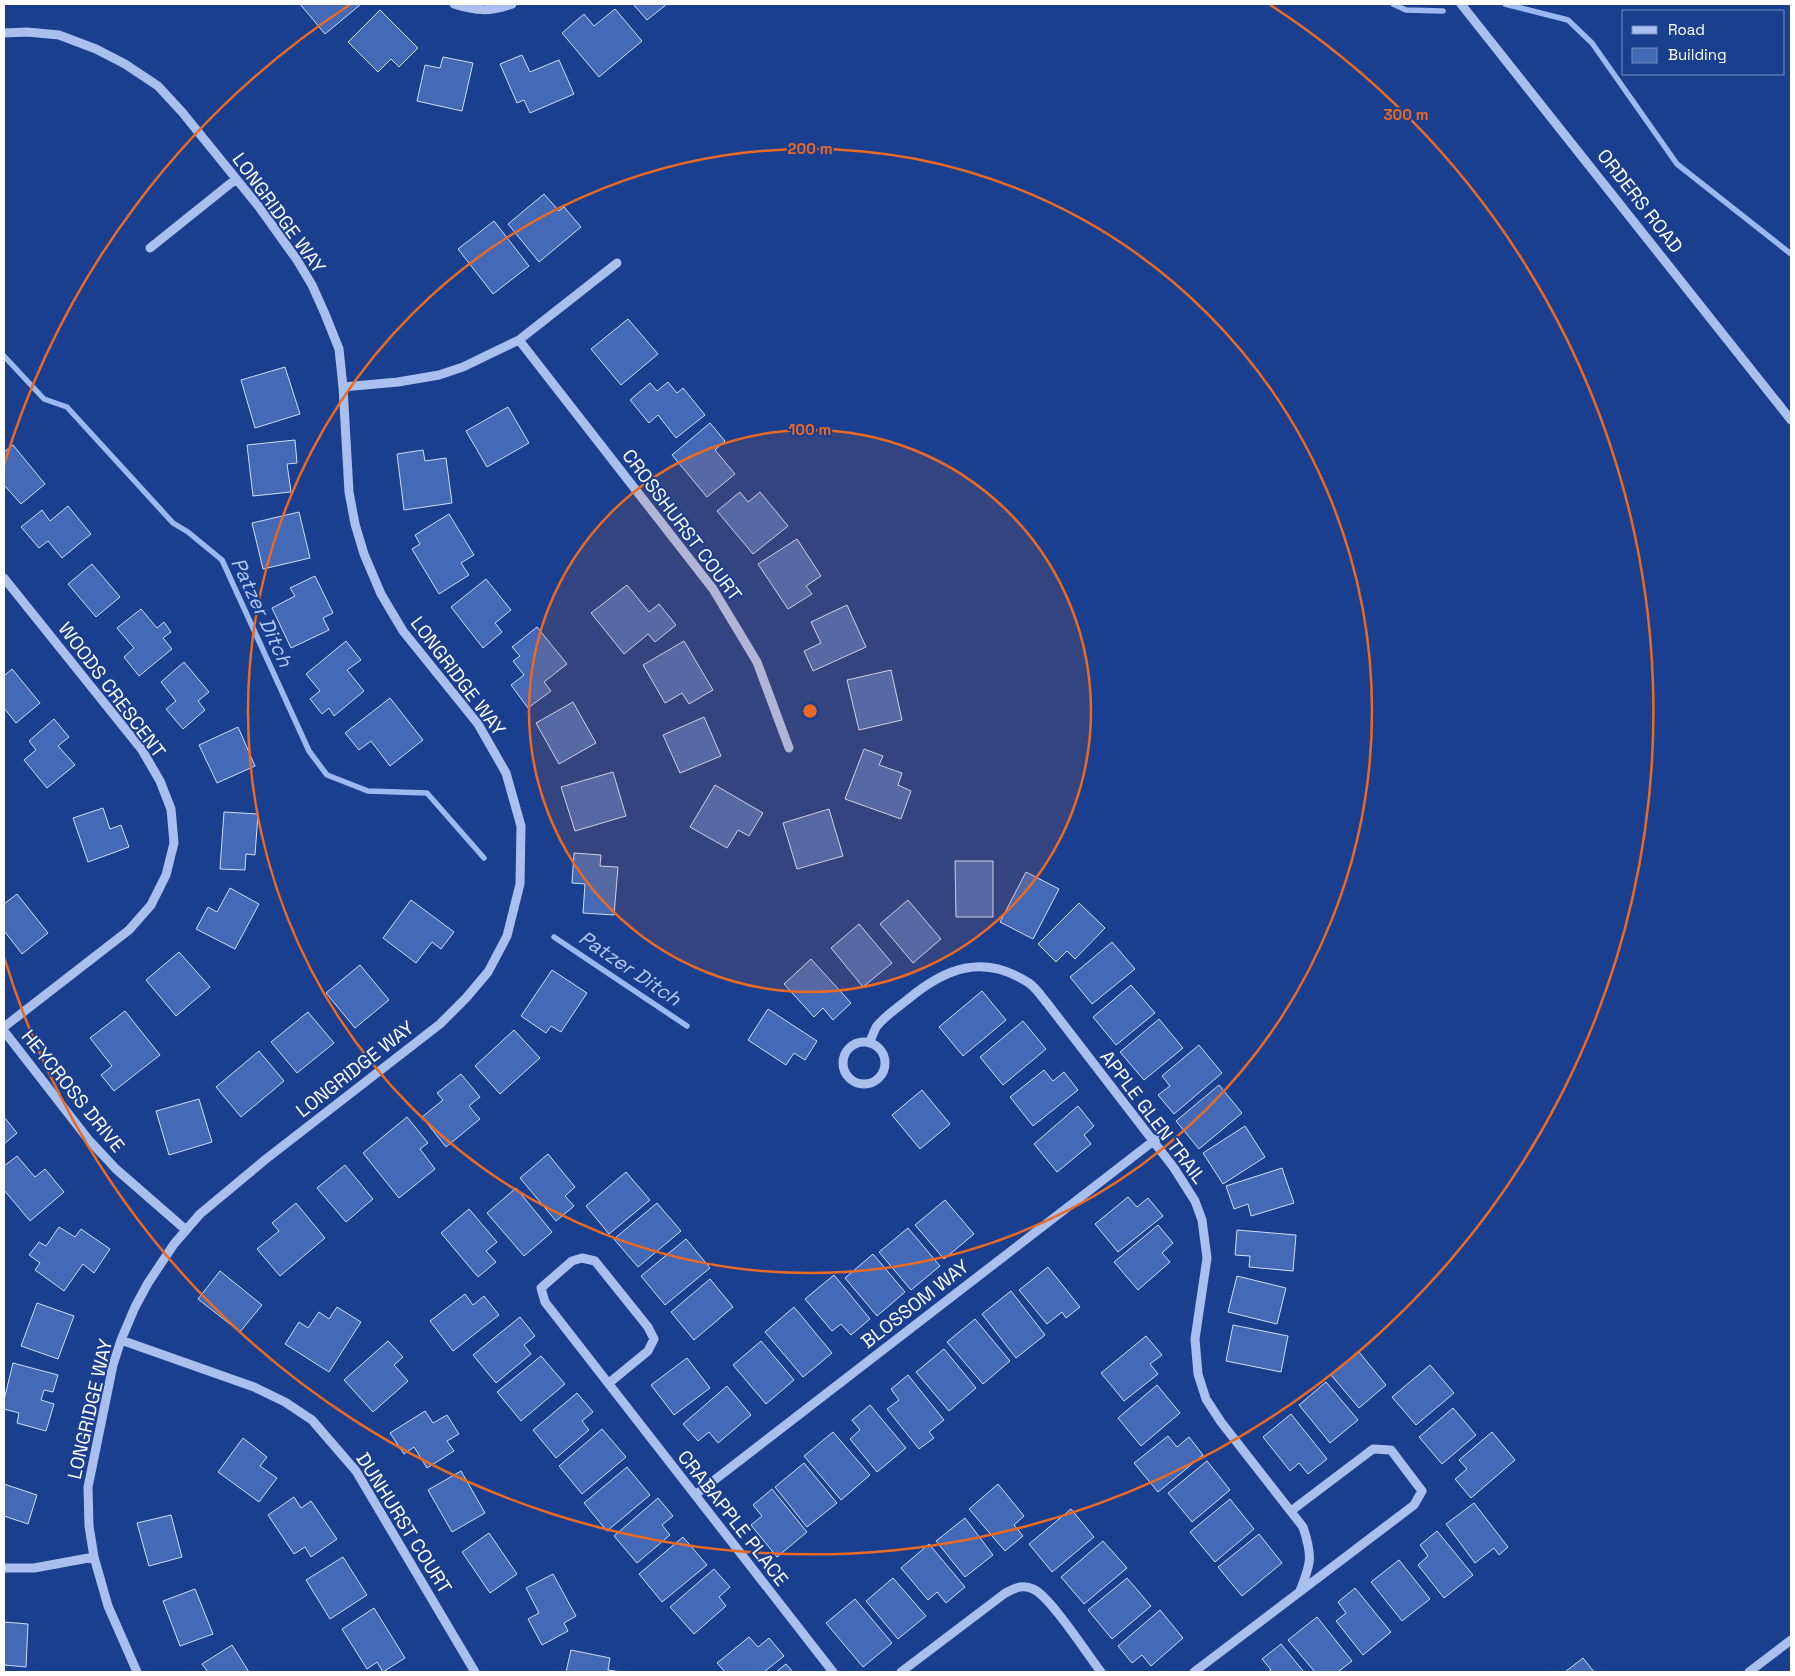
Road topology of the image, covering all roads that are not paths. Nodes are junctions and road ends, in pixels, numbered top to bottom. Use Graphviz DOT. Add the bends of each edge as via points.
graph roads {
  1 [pos="454,4"];
  2 [pos="512,4"];
  3 [pos="1461,4"];
  4 [pos="4,33"];
  5 [pos="236,179"];
  6 [pos="150,248"];
  7 [pos="617,262"];
  8 [pos="520,340"];
  9 [pos="344,388"];
  10 [pos="1791,420"];
  11 [pos="4,578"];
  12 [pos="789,748"];
  13 [pos="4,1027"];
  14 [pos="4,1031"];
  15 [pos="869,1043"];
  16 [pos="1154,1140"];
  17 [pos="186,1230"];
  18 [pos="121,1340"];
  19 [pos="609,1383"];
  20 [pos="695,1496"];
  21 [pos="1292,1512"];
  22 [pos="94,1557"];
  23 [pos="4,1568"];
  24 [pos="1300,1591"];
  25 [pos="1790,1644"];
  26 [pos="137,1672"];
  27 [pos="476,1672"];
  28 [pos="833,1672"];
  29 [pos="901,1672"];
  30 [pos="1100,1672"];
  31 [pos="1194,1672"];
  32 [pos="1749,1672"];
  1 -- 2 [label="street" via="487,11"];
  3 -- 10 [label="street, ORDERS ROAD"];
  4 -- 5 [label="street, LONGRIDGE WAY" via="59,35 126,64 158,86"];
  5 -- 6 [label="street"];
  5 -- 9 [label="street, LONGRIDGE WAY" via="298,260 312,285 339,349"];
  7 -- 8 [label="street"];
  8 -- 9 [label="street" via="439,375"];
  8 -- 12 [label="street, CROSSHURST COURT" via="713,589 757,662"];
  9 -- 17 [label="street, LONGRIDGE WAY" via="349,492 364,554 381,594 403,631 478,724 506,773 521,826 520,884 507,936 488,972 466,998 440,1024 266,1159 200,1214"];
  11 -- 13 [label="street, WOODS CRESCENT" via="142,750 160,781 170,809 174,843 166,875 151,905 129,930"];
  14 -- 17 [label="street, HEYCROSS DRIVE" via="88,1139 116,1169"];
  15 -- 15 [label="street" via="855,1044 845,1054 847,1075 859,1084 873,1082 883,1072 884,1058 876,1046"];
  15 -- 16 [label="street, APPLE GLEN TRAIL" via="876,1027 931,982 947,973 980,966 1003,970 1030,984 1047,1003"];
  16 -- 20 [label="street, BLOSSOM WAY"];
  16 -- 21 [label="street, APPLE GLEN TRAIL" via="1188,1188 1202,1220 1207,1258 1197,1317 1195,1353 1206,1399"];
  17 -- 18 [label="street, LONGRIDGE WAY" via="148,1283"];
  18 -- 22 [label="street, LONGRIDGE WAY" via="88,1487"];
  18 -- 27 [label="street, DUNHURST COURT" via="254,1388 285,1402 312,1420 356,1470"];
  19 -- 19 [label="street, CRABAPPLE PLACE" via="545,1302 541,1288 572,1261 582,1258 595,1261 654,1339 648,1352"];
  19 -- 20 [label="street, CRABAPPLE PLACE"];
  20 -- 28 [label="street, CRABAPPLE PLACE"];
  21 -- 24 [label="street, APPLE GLEN TRAIL" via="1303,1527 1309,1544 1310,1564"];
  21 -- 24 [label="street" via="1373,1449 1391,1450 1422,1491 1414,1505"];
  22 -- 23 [label="street" via="34,1568"];
  22 -- 26 [label="street, LONGRIDGE WAY" via="108,1606"];
  24 -- 31 [label="street"];
  25 -- 32 [label="street"];
  29 -- 30 [label="street" via="1004,1594 1024,1586 1048,1600"];
}
